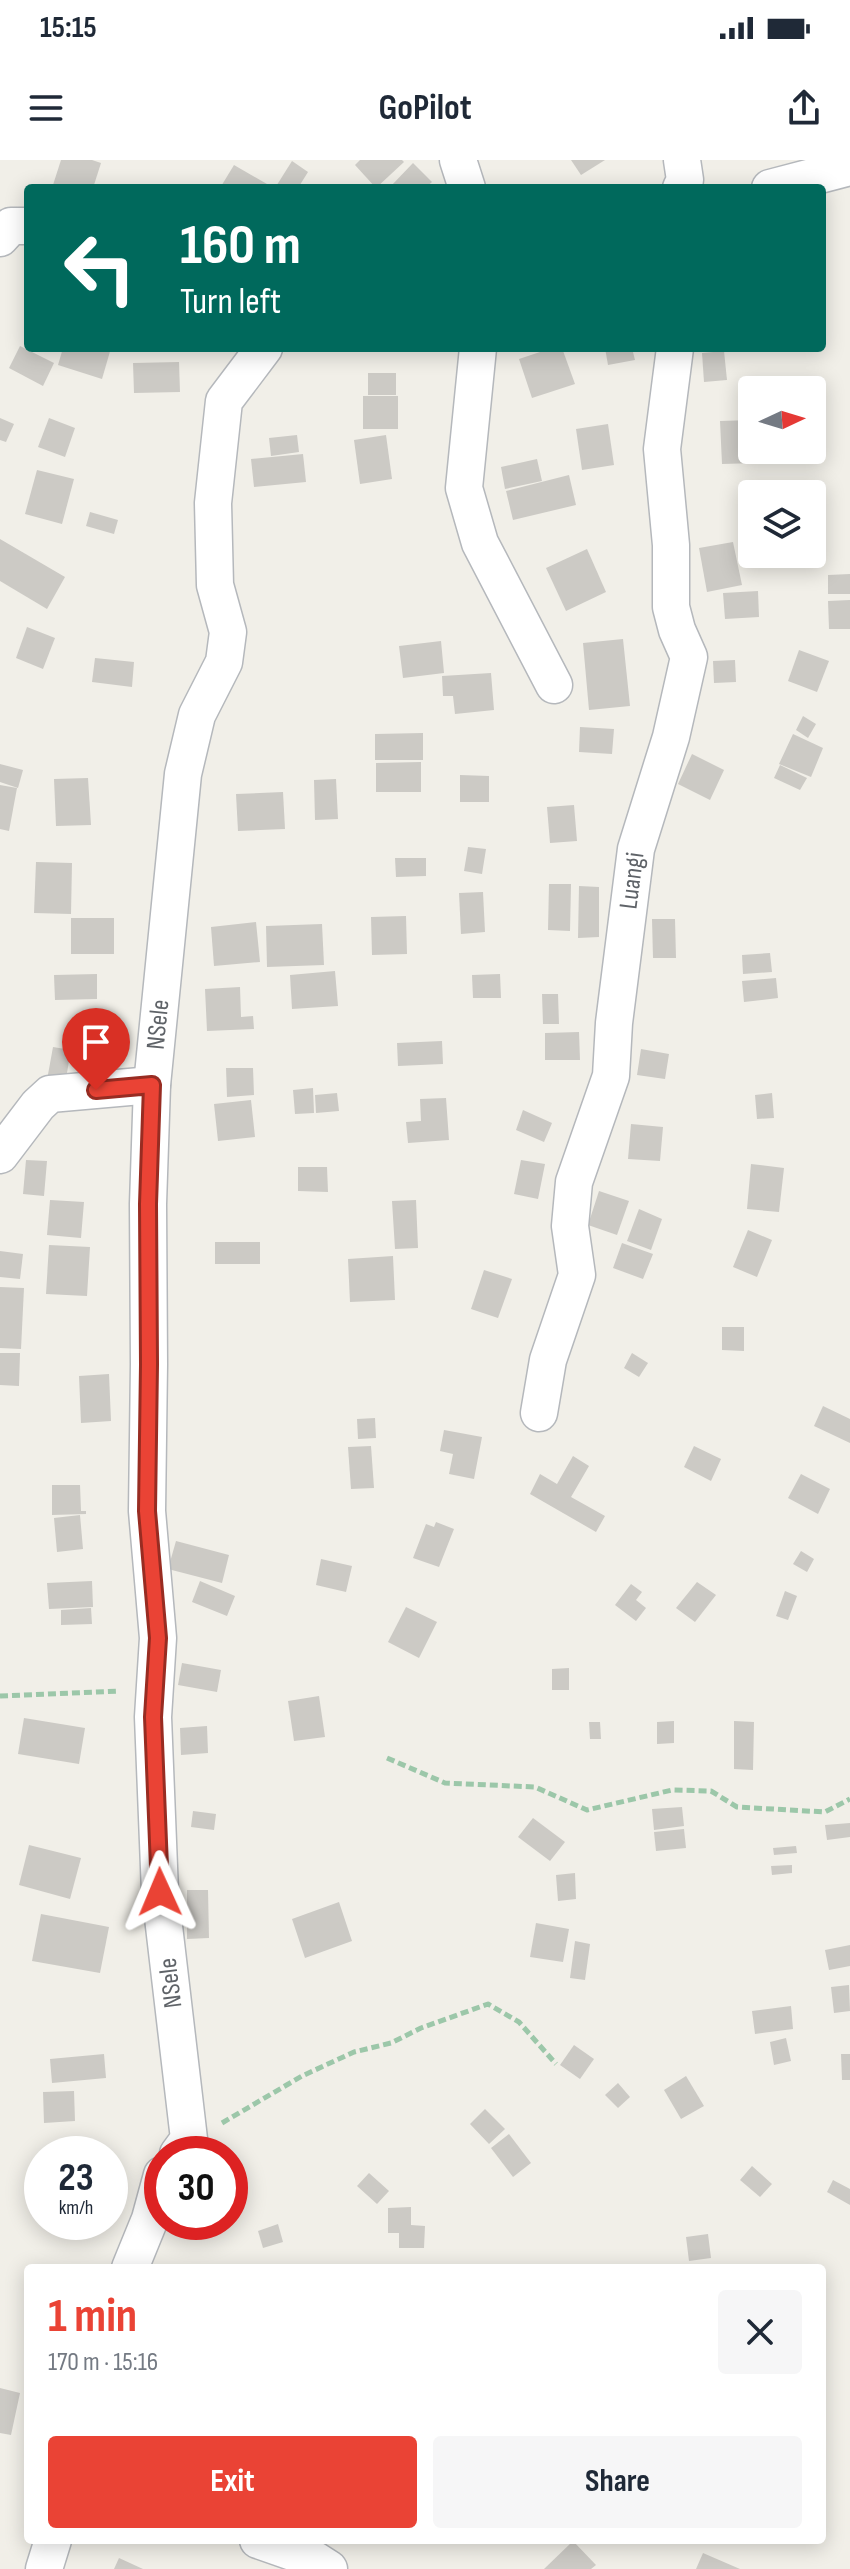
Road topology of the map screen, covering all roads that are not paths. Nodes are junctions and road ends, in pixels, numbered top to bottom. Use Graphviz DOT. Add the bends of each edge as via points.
graph roads {
  1 [pos="458,160"];
  2 [pos="682,160"];
  3 [pos="850,167"];
  4 [pos="466,184"];
  5 [pos="683,184"];
  6 [pos="785,184"];
  7 [pos="24,226"];
  8 [pos="0,238"];
  9 [pos="261,352"];
  10 [pos="478,352"];
  11 [pos="674,352"];
  12 [pos="554,685"];
  13 [pos="152,1085"];
  14 [pos="0,1155"];
  15 [pos="539,1413"];
  16 [pos="182,2136"];
  17 [pos="144,2234"];
  18 [pos="132,2264"];
  19 [pos="52,2544"];
  20 [pos="269,2544"];
  21 [pos="44,2569"];
  22 [pos="329,2569"];
  1 -- 4 [label="street"];
  2 -- 5 [label="street"];
  3 -- 6 [label="street"];
  7 -- 8 [label="street" via="11,226"];
  9 -- 13 [label="street, NSele" via="224,401 213,503 215,585 228,632 224,662 197,715 183,774"];
  10 -- 12 [label="street" via="464,488 480,543"];
  11 -- 15 [label="street, Luangi" via="662,449 671,607 689,657 636,849 611,1076 574,1182 570,1226 577,1275 548,1360"];
  13 -- 14 [label="street" via="50,1094"];
  13 -- 16 [label="street, NSele" via="147,1511 158,1638 153,1717 160,1892"];
  17 -- 18 [label="street"];
  19 -- 21 [label="street"];
  20 -- 22 [label="street"];
}
